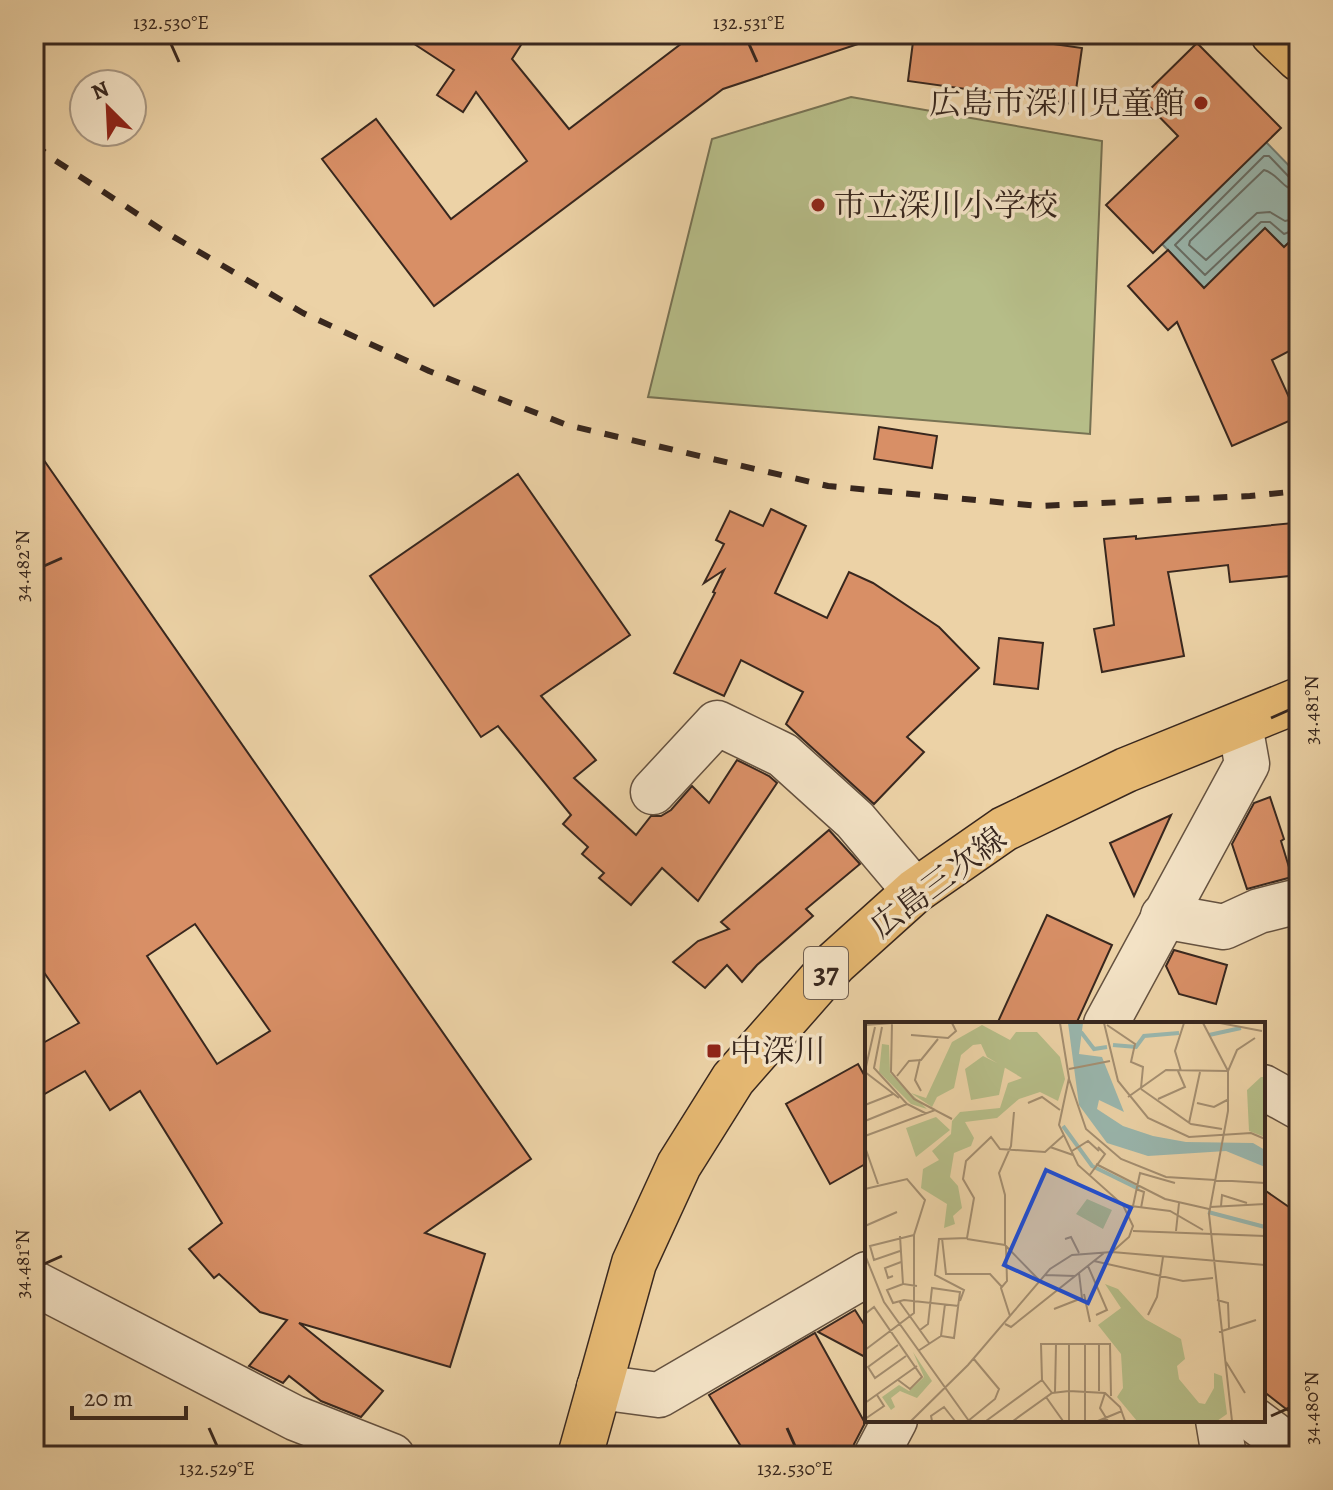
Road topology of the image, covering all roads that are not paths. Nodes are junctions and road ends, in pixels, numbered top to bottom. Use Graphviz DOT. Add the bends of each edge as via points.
graph roads {
  1 [pos="1273,34"];
  2 [pos="1299,59"];
  3 [pos="1299,700"];
  4 [pos="1240,725"];
  5 [pos="653,792"];
  6 [pos="915,891"];
  7 [pos="1299,901"];
  8 [pos="1163,916"];
  9 [pos="1123,1018"];
  10 [pos="1265,1088"];
  11 [pos="1299,1107"];
  12 [pos="865,1275"];
  13 [pos="34,1283"];
  14 [pos="599,1387"];
  15 [pos="894,1422"];
  16 [pos="1218,1422"];
  17 [pos="1257,1422"];
  18 [pos="392,1456"];
  19 [pos="580,1456"];
  20 [pos="876,1456"];
  21 [pos="1224,1456"];
  22 [pos="1294,1456"];
  1 -- 2 [label="main road"];
  3 -- 4 [label="main road, 広島三次線 / 37"];
  4 -- 6 [label="main road, 広島三次線 / 37" via="1126,770 1004,829"];
  4 -- 8 [label="street" via="1247,764"];
  5 -- 6 [label="street" via="717,723 783,755 855,820"];
  6 -- 14 [label="main road, 広島三次線 / 37" via="835,963 733,1079 679,1165 634,1263"];
  7 -- 8 [label="street" via="1224,927"];
  8 -- 9 [label="street"];
  10 -- 11 [label="street"];
  12 -- 14 [label="street" via="659,1395"];
  13 -- 18 [label="street" via="295,1418"];
  14 -- 19 [label="main road, 広島三次線 / 37"];
  15 -- 20 [label="street"];
  16 -- 21 [label="street"];
  17 -- 22 [label="street"];
}
